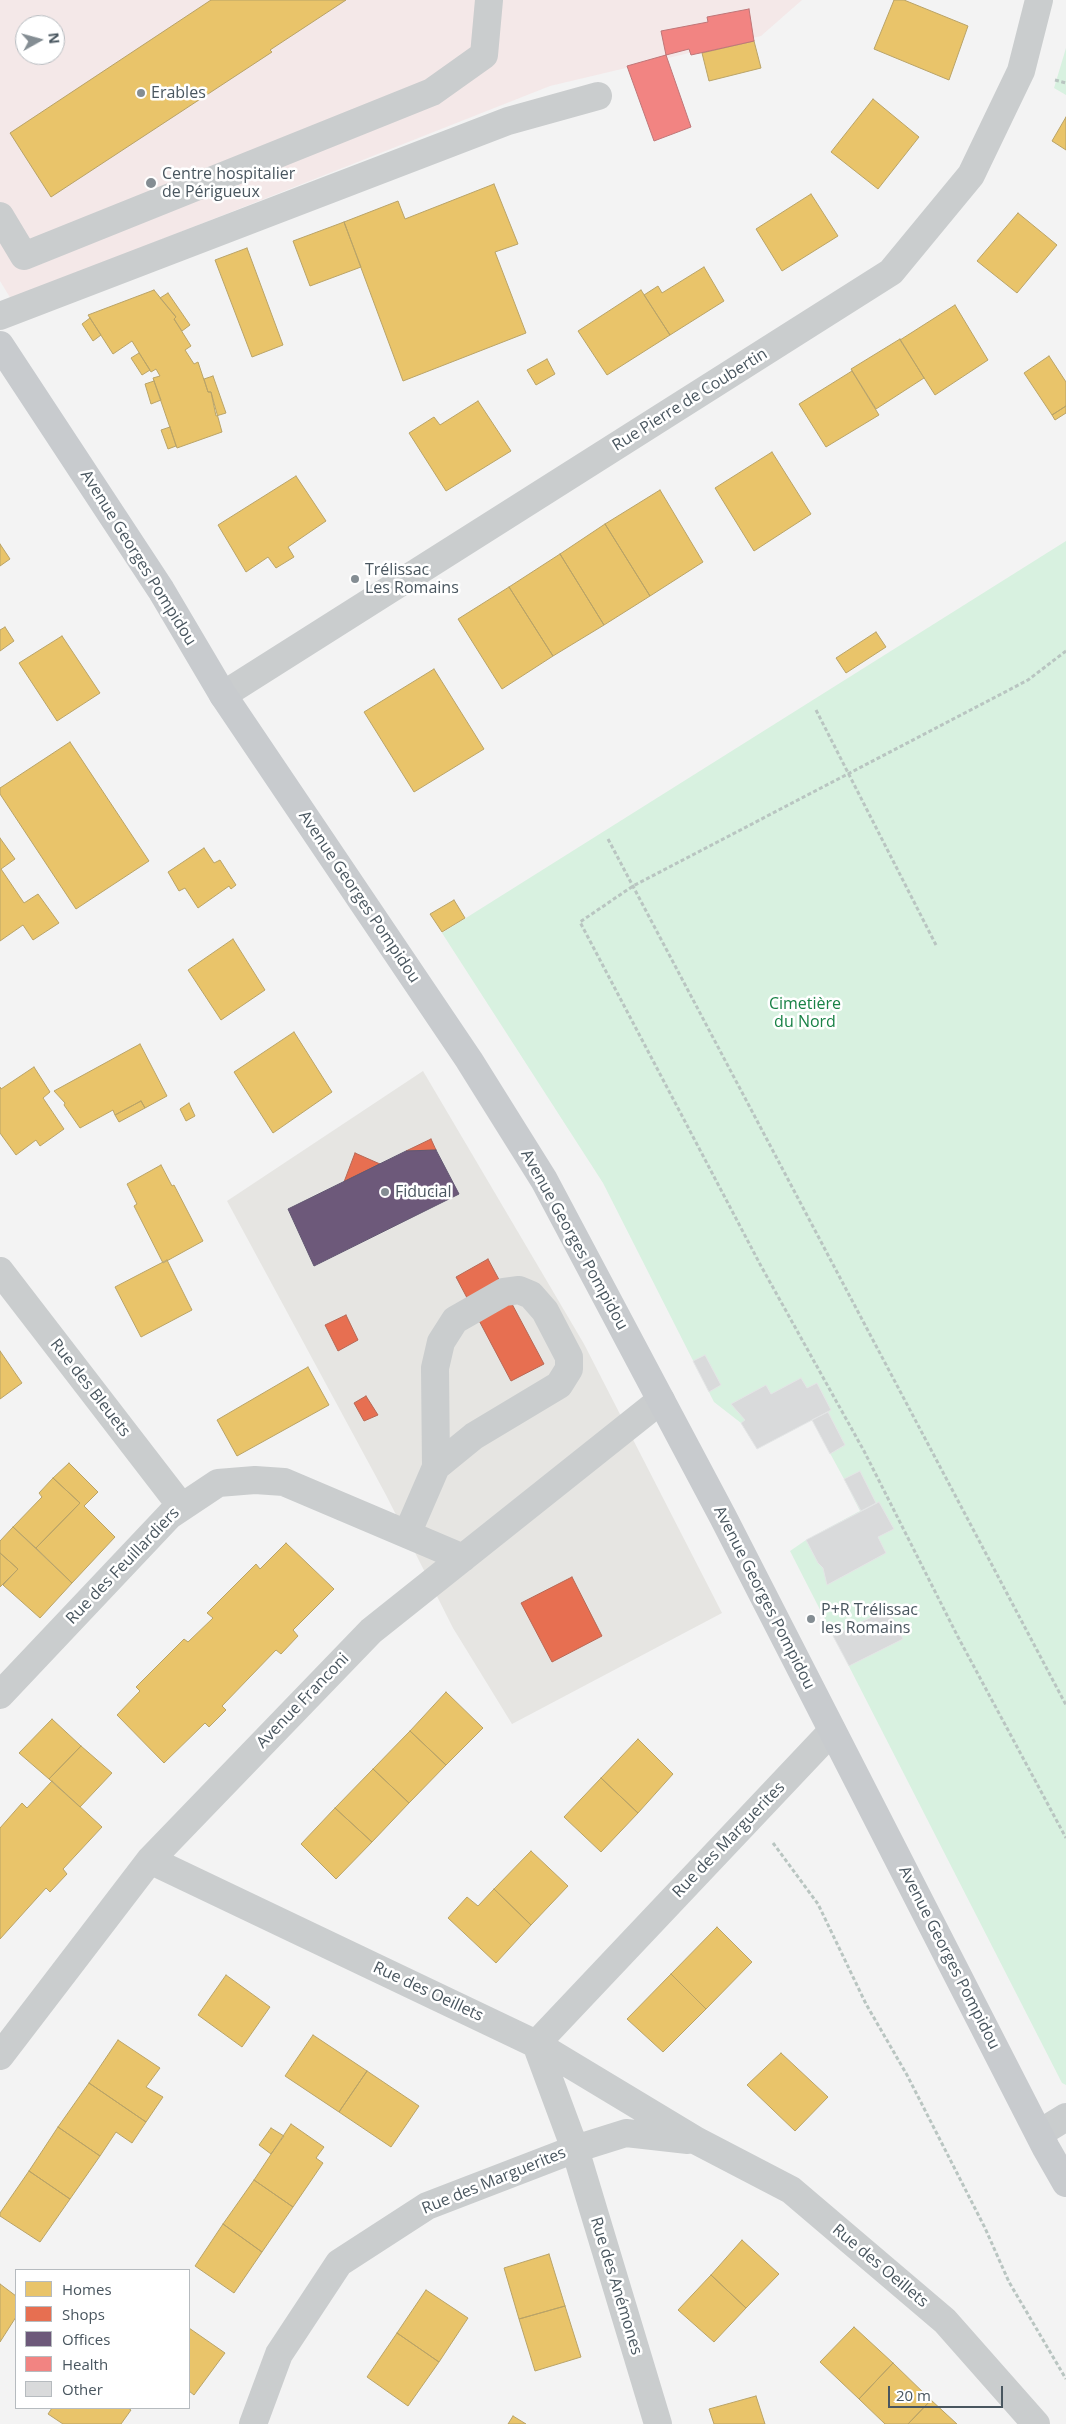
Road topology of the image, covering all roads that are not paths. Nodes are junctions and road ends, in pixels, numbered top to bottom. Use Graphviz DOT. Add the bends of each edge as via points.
graph roads {
  1 [pos="489,0"];
  2 [pos="1039,0"];
  3 [pos="598,96"];
  4 [pos="0,216"];
  5 [pos="0,316"];
  6 [pos="0,345"];
  7 [pos="222,695"];
  8 [pos="0,1271"];
  9 [pos="661,1400"];
  10 [pos="436,1467"];
  11 [pos="181,1506"];
  12 [pos="407,1534"];
  13 [pos="463,1558"];
  14 [pos="0,1695"];
  15 [pos="832,1731"];
  16 [pos="150,1860"];
  17 [pos="536,2044"];
  18 [pos="0,2056"];
  19 [pos="1066,2118"];
  20 [pos="1040,2133"];
  21 [pos="697,2142"];
  22 [pos="575,2149"];
  23 [pos="1066,2183"];
  24 [pos="253,2424"];
  25 [pos="658,2424"];
  26 [pos="1036,2424"];
  1 -- 4 [label="street" via="484,55 432,92 24,256"];
  2 -- 7 [label="street, Rue Pierre de Coubertin" via="1022,71 971,175 891,272"];
  3 -- 5 [label="street" via="508,122"];
  6 -- 7 [label="main road, Avenue Georges Pompidou" via="162,590"];
  7 -- 9 [label="main road, Avenue Georges Pompidou" via="469,1060 544,1180"];
  8 -- 11 [label="street, Rue des Bleuets"];
  9 -- 13 [label="street, Avenue Franconi"];
  9 -- 15 [label="main road, Avenue Georges Pompidou"];
  10 -- 10 [label="street" via="435,1368 441,1342 455,1320 504,1292 519,1290 531,1295 545,1310 569,1357 569,1369 560,1385 474,1436"];
  10 -- 12 [label="street"];
  11 -- 12 [label="street, Rue des Feuillardiers" via="218,1483 284,1482"];
  11 -- 14 [label="street, Rue des Feuillardiers"];
  12 -- 13 [label="street, Rue des Feuillardiers"];
  13 -- 16 [label="street, Avenue Franconi" via="371,1630"];
  15 -- 17 [label="street, Rue des Marguerites"];
  15 -- 20 [label="main road, Avenue Georges Pompidou"];
  16 -- 17 [label="street, Rue des Oeillets"];
  16 -- 18 [label="street, Avenue Franconi"];
  17 -- 21 [label="street, Rue des Oeillets"];
  17 -- 22 [label="street, Rue des Marguerites"];
  19 -- 20 [label="street"];
  20 -- 23 [label="main road, Avenue Georges Pompidou"];
  21 -- 22 [label="street, Rue des Oeillets" via="626,2133"];
  21 -- 26 [label="street, Rue des Oeillets" via="791,2190 945,2321"];
  22 -- 24 [label="street, Rue des Marguerites" via="427,2206 339,2263 279,2354"];
  22 -- 25 [label="street, Rue des Anémones"];
}
